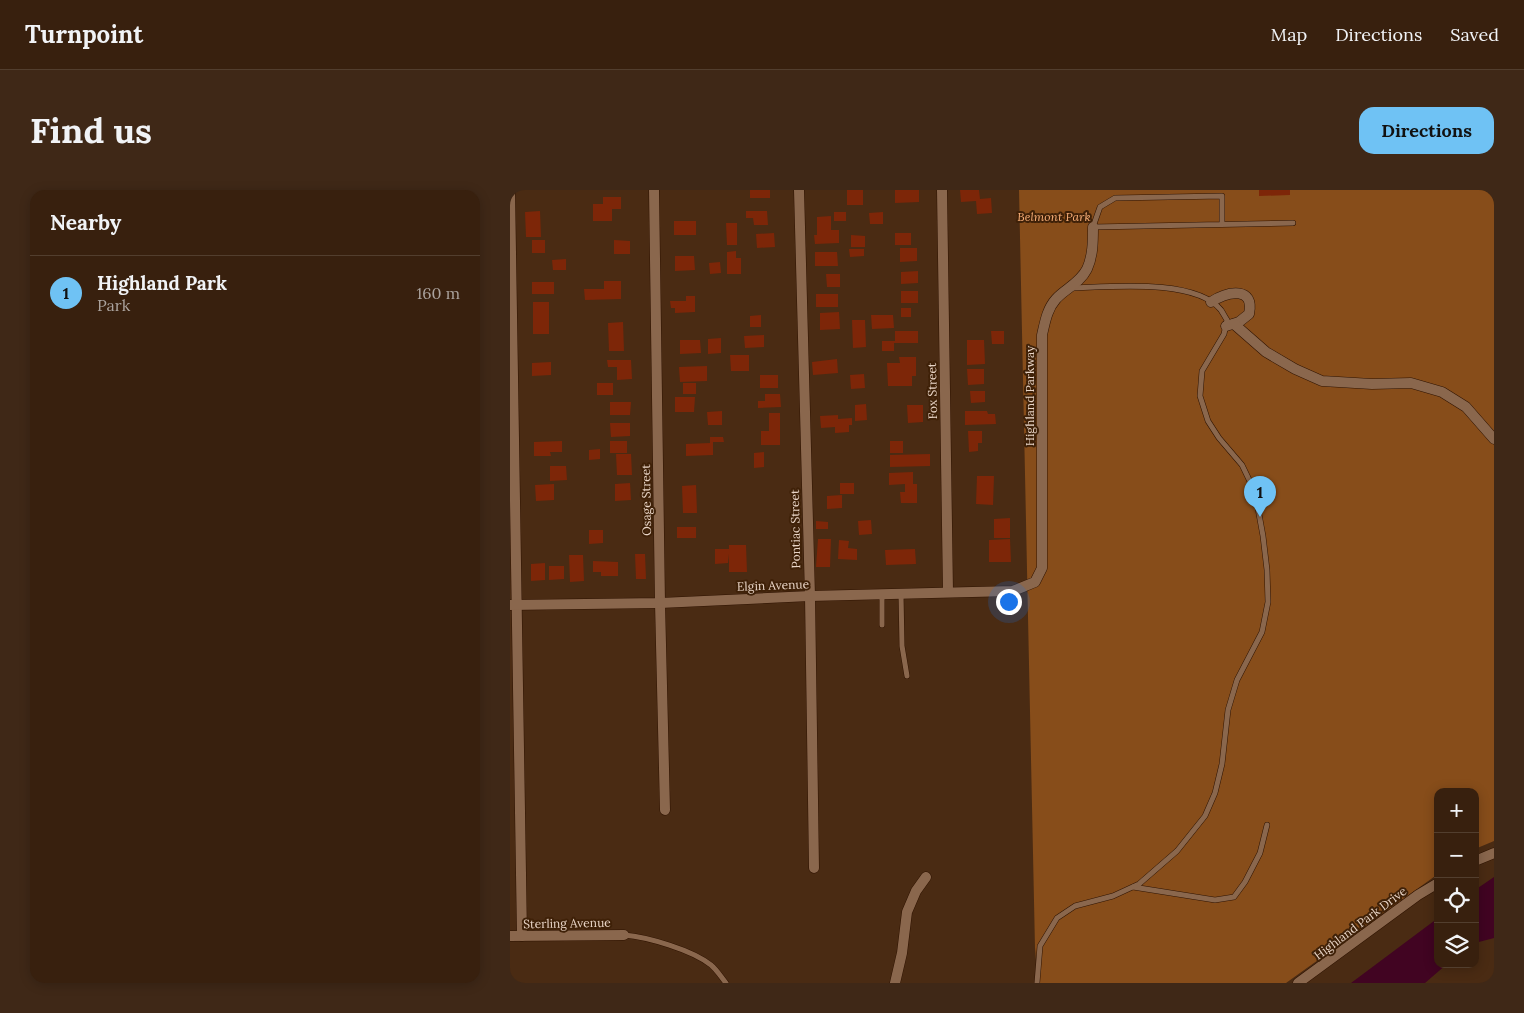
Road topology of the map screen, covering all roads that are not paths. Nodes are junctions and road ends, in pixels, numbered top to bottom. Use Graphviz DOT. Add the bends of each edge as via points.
graph roads {
  1 [pos="510,190"];
  2 [pos="654,190"];
  3 [pos="799,190"];
  4 [pos="942,190"];
  5 [pos="1222,193"];
  6 [pos="1293,223"];
  7 [pos="1222,224"];
  8 [pos="1093,227"];
  9 [pos="1071,288"];
  10 [pos="1212,302"];
  11 [pos="1228,328"];
  12 [pos="1494,439"];
  13 [pos="1035,582"];
  14 [pos="948,592"];
  15 [pos="882,594"];
  16 [pos="901,594"];
  17 [pos="810,596"];
  18 [pos="660,603"];
  19 [pos="514,605"];
  20 [pos="882,625"];
  21 [pos="908,676"];
  22 [pos="665,810"];
  23 [pos="1267,825"];
  24 [pos="1494,852"];
  25 [pos="1479,859"];
  26 [pos="814,868"];
  27 [pos="926,877"];
  28 [pos="1434,885"];
  29 [pos="1132,887"];
  30 [pos="624,934"];
  31 [pos="510,936"];
  32 [pos="522,936"];
  33 [pos="726,983"];
  34 [pos="895,983"];
  35 [pos="1037,983"];
  36 [pos="1298,983"];
  1 -- 19 [label="street"];
  2 -- 18 [label="street, Osage Street"];
  3 -- 17 [label="street, Pontiac Street"];
  4 -- 14 [label="street, Fox Street"];
  5 -- 7 [label="lane"];
  5 -- 8 [label="lane" via="1115,198 1100,207"];
  6 -- 7 [label="lane"];
  7 -- 8 [label="lane"];
  8 -- 9 [label="street, Highland Parkway" via="1093,249 1086,270"];
  9 -- 10 [label="lane" via="1152,286 1184,291"];
  9 -- 13 [label="street, Highland Parkway" via="1056,299 1046,315 1042,335 1042,568"];
  10 -- 11 [label="lane" via="1221,310"];
  10 -- 11 [label="street" via="1228,293 1247,297 1251,304 1249,314"];
  11 -- 12 [label="street" via="1295,369 1322,381 1411,383 1442,392 1466,407"];
  11 -- 29 [label="lane" via="1202,371 1200,396 1208,421 1242,465 1255,492 1263,536 1268,602 1262,632 1237,680 1228,710 1222,764 1205,816 1177,851"];
  13 -- 14 [label="street, Elgin Avenue" via="1013,591"];
  14 -- 16 [label="street, Elgin Avenue"];
  15 -- 16 [label="street, Elgin Avenue"];
  15 -- 17 [label="street, Elgin Avenue"];
  15 -- 20 [label="lane"];
  16 -- 21 [label="lane" via="902,646"];
  17 -- 18 [label="street, Elgin Avenue"];
  17 -- 26 [label="street, Pontiac Street"];
  18 -- 19 [label="street, Elgin Avenue"];
  18 -- 22 [label="street, Osage Street"];
  19 -- 32 [label="street"];
  23 -- 29 [label="lane" via="1260,853 1234,897 1215,900"];
  24 -- 25 [label="street"];
  27 -- 34 [label="street" via="907,912"];
  28 -- 36 [label="street, Highland Park Drive"];
  29 -- 35 [label="lane" via="1113,896 1075,906 1057,918 1040,946"];
  30 -- 32 [label="street, Sterling Avenue"];
  30 -- 33 [label="lane" via="660,941 685,951 711,965"];
  31 -- 32 [label="street, Sterling Avenue"];
}
